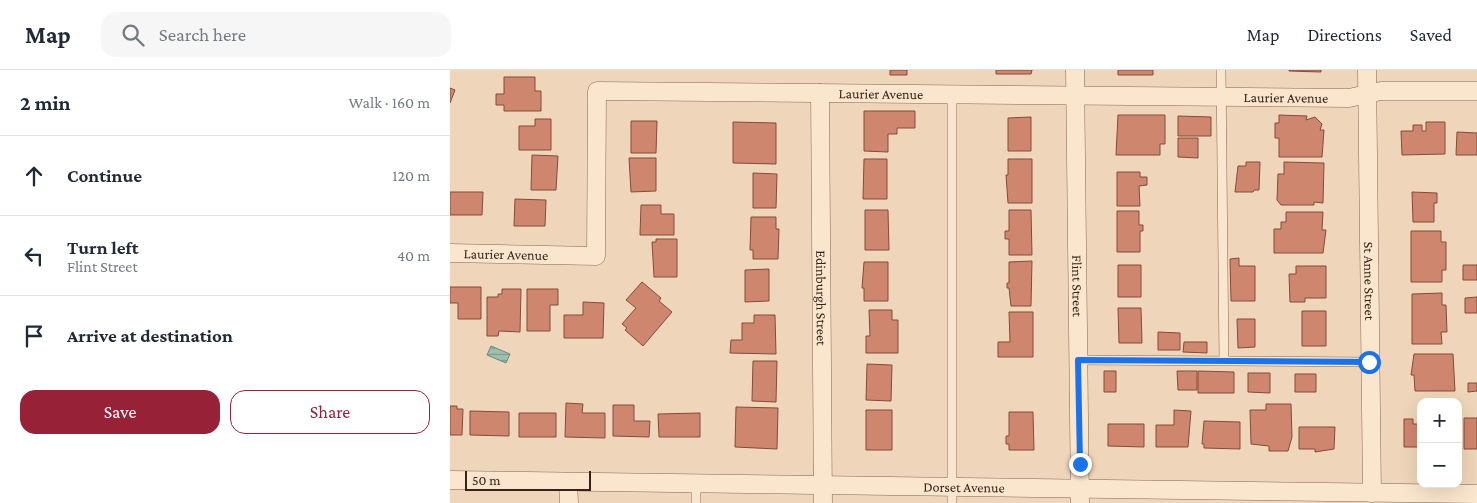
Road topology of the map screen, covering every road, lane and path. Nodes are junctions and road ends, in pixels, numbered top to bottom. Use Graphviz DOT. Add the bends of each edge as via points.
graph roads {
  1 [pos="1075,70"];
  2 [pos="1221,70"];
  3 [pos="1367,70"];
  4 [pos="1477,91"];
  5 [pos="820,93"];
  6 [pos="952,93"];
  7 [pos="1367,94"];
  8 [pos="1075,95"];
  9 [pos="1221,96"];
  10 [pos="450,253"];
  11 [pos="1078,360"];
  12 [pos="1224,361"];
  13 [pos="1369,362"];
  14 [pos="450,480"];
  15 [pos="568,482"];
  16 [pos="696,484"];
  17 [pos="824,484"];
  18 [pos="1372,493"];
  19 [pos="1477,494"];
  20 [pos="1080,495"];
  21 [pos="952,496"];
  22 [pos="569,503"];
  23 [pos="696,503"];
  24 [pos="823,503"];
  1 -- 8 [label="street, Flint Street"];
  2 -- 9 [label="lane"];
  3 -- 7 [label="street, St Anne Street"];
  4 -- 7 [label="street, Laurier Avenue" via="1381,91"];
  5 -- 6 [label="street, Laurier Avenue"];
  5 -- 10 [label="street, Laurier Avenue" via="597,91 596,256"];
  5 -- 17 [label="street, Edinburgh Street"];
  6 -- 8 [label="street, Laurier Avenue"];
  6 -- 21 [label="lane"];
  7 -- 9 [label="street, Laurier Avenue" via="1349,98"];
  7 -- 13 [label="street, St Anne Street"];
  8 -- 9 [label="street, Laurier Avenue"];
  8 -- 11 [label="street, Flint Street"];
  9 -- 12 [label="lane"];
  11 -- 12 [label="lane"];
  11 -- 20 [label="street, Flint Street"];
  12 -- 13 [label="lane"];
  13 -- 18 [label="street, St Anne Street"];
  14 -- 15 [label="street, Dorset Avenue"];
  15 -- 16 [label="street, Dorset Avenue"];
  15 -- 22 [label="street"];
  16 -- 17 [label="street, Dorset Avenue"];
  16 -- 23 [label="lane"];
  17 -- 21 [label="street, Dorset Avenue"];
  17 -- 24 [label="street, Edinburgh Street"];
  18 -- 19 [label="street, Dorset Avenue"];
  18 -- 20 [label="street, Dorset Avenue"];
  20 -- 21 [label="street, Dorset Avenue"];
}
